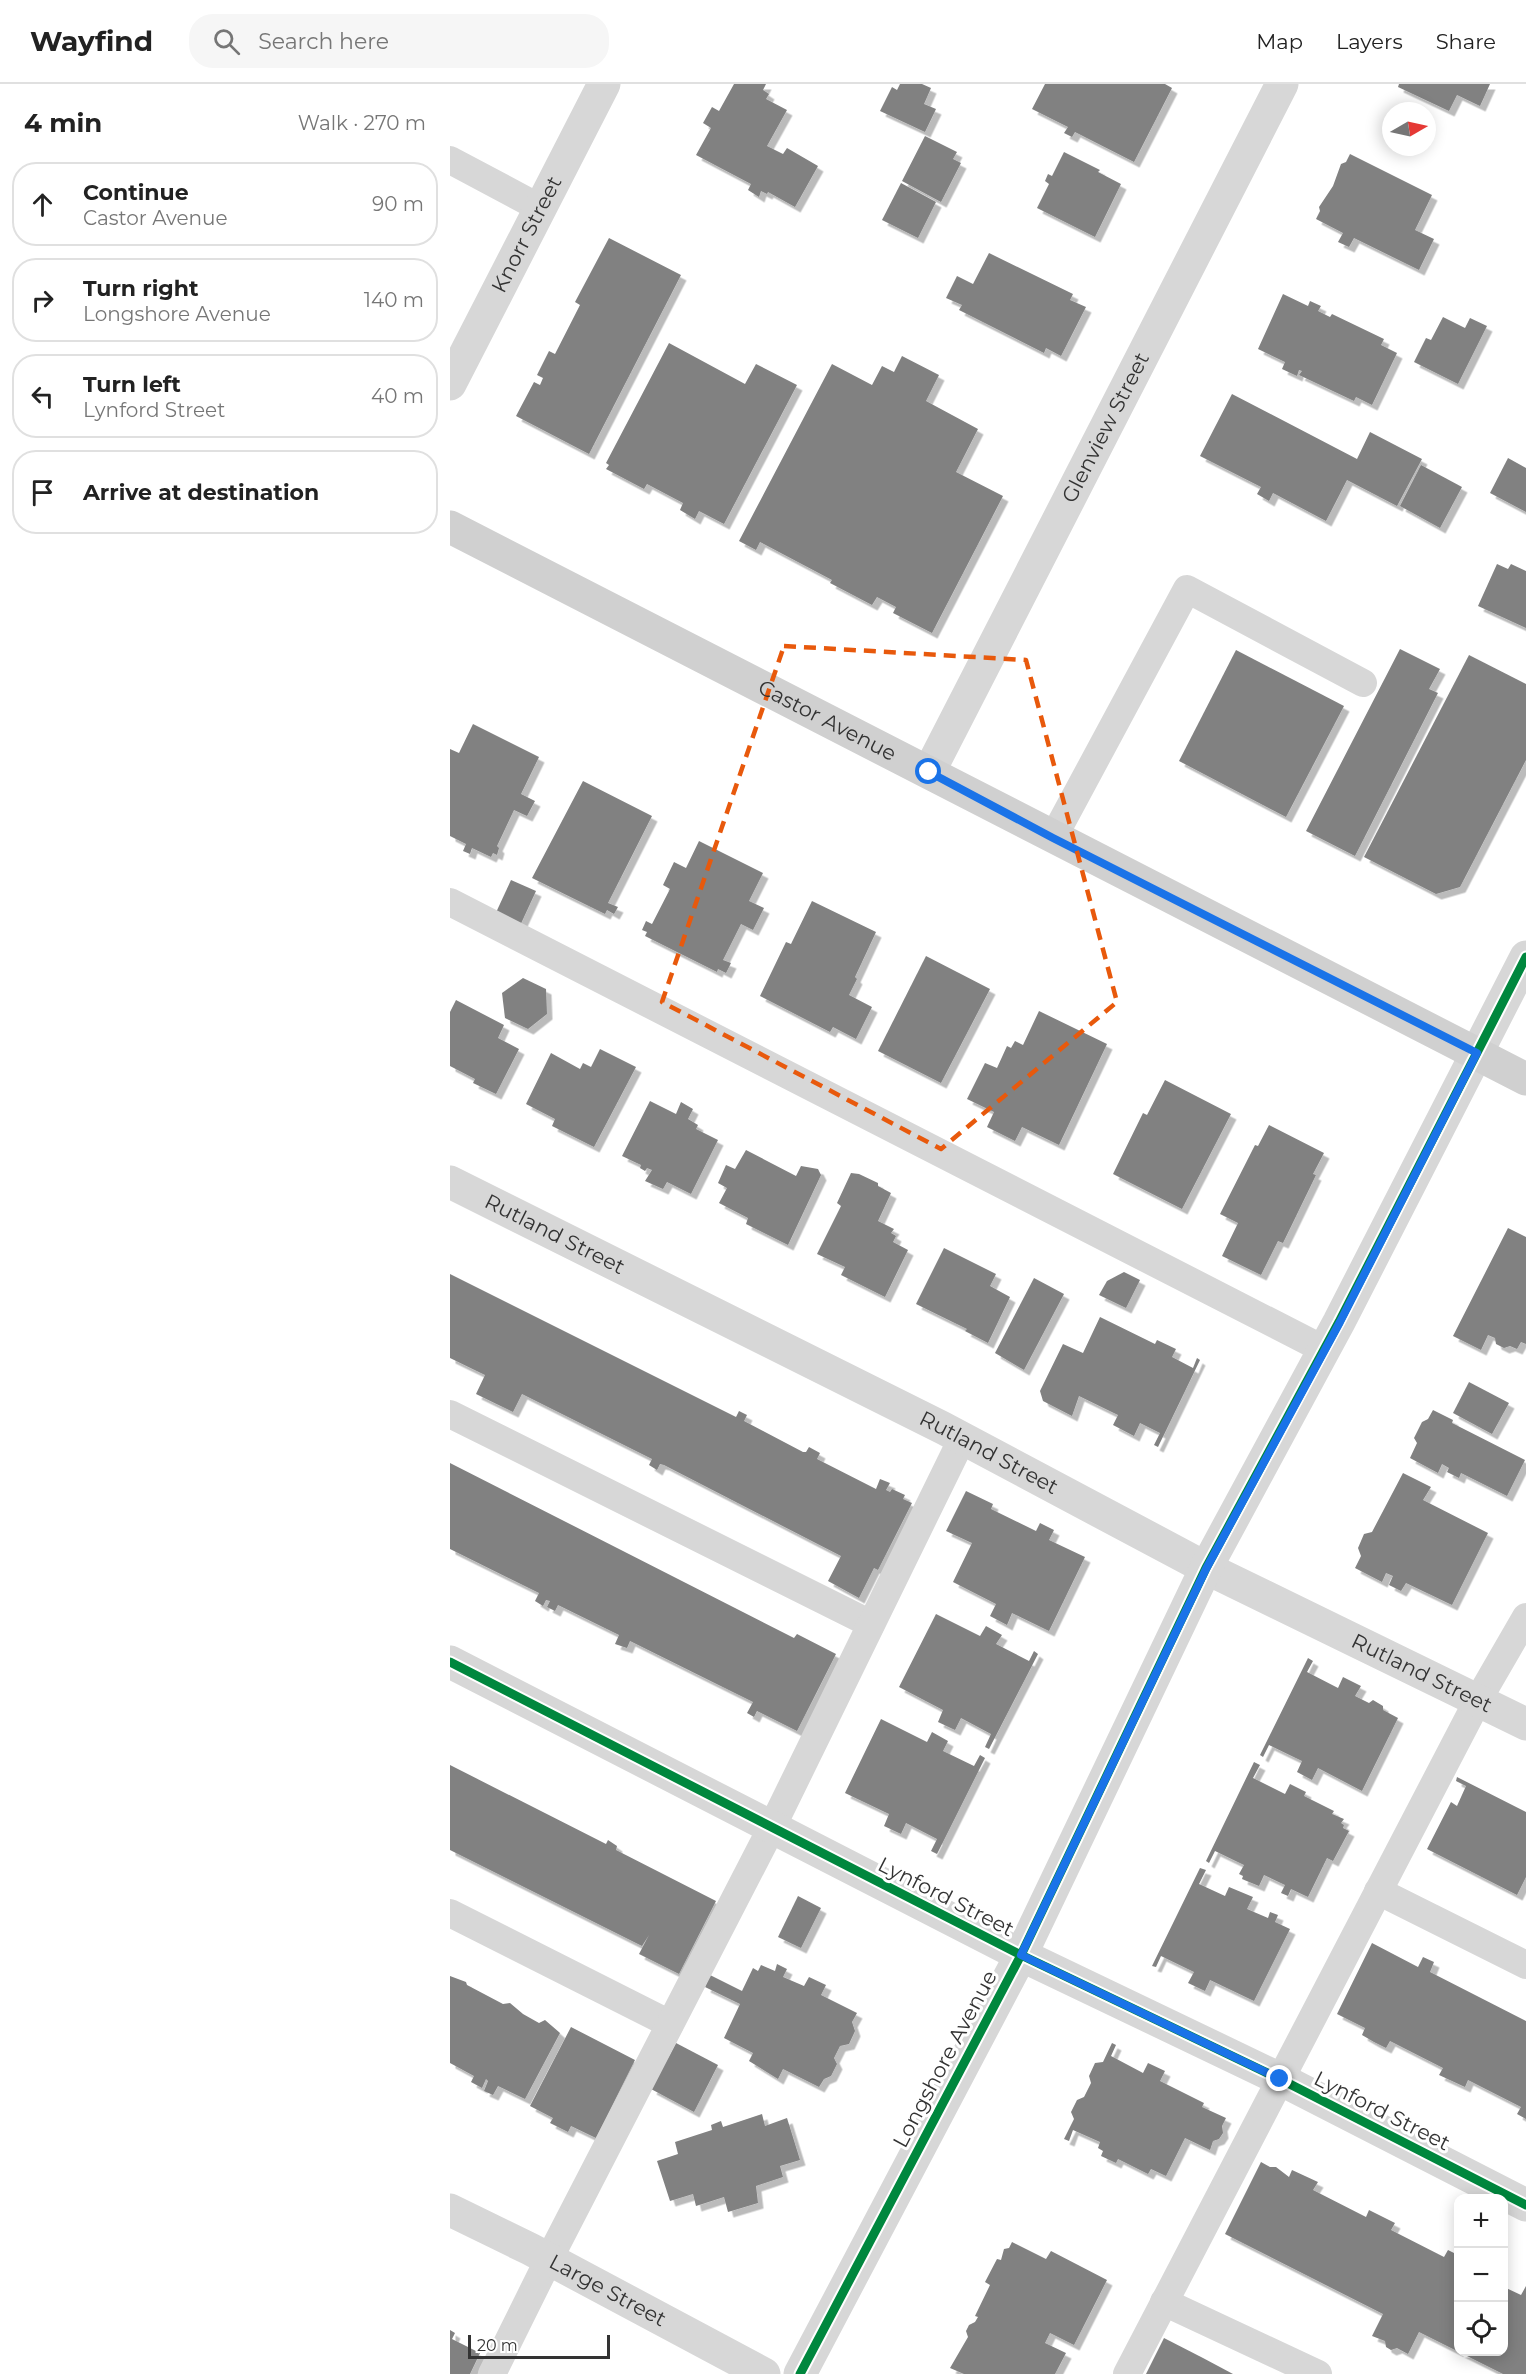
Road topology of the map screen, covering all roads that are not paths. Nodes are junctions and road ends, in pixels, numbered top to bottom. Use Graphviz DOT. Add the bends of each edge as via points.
graph roads {
  1 [pos="604,84"];
  2 [pos="1282,84"];
  3 [pos="450,160"];
  4 [pos="542,209"];
  5 [pos="450,384"];
  6 [pos="450,527"];
  7 [pos="1363,683"];
  8 [pos="929,772"];
  9 [pos="1053,838"];
  10 [pos="450,902"];
  11 [pos="1526,957"];
  12 [pos="1477,1053"];
  13 [pos="1526,1079"];
  14 [pos="450,1182"];
  15 [pos="1325,1350"];
  16 [pos="450,1414"];
  17 [pos="962,1439"];
  18 [pos="1206,1569"];
  19 [pos="1526,1617"];
  20 [pos="871,1624"];
  21 [pos="450,1662"];
  22 [pos="1478,1700"];
  23 [pos="1526,1724"];
  24 [pos="772,1827"];
  25 [pos="1378,1891"];
  26 [pos="450,1913"];
  27 [pos="1021,1955"];
  28 [pos="1526,1965"];
  29 [pos="670,2024"];
  30 [pos="1280,2079"];
  31 [pos="1526,2205"];
  32 [pos="450,2210"];
  33 [pos="549,2259"];
  34 [pos="1164,2302"];
  35 [pos="492,2374"];
  36 [pos="765,2374"];
  37 [pos="800,2374"];
  38 [pos="1127,2374"];
  39 [pos="1318,2374"];
  1 -- 4 [label="street, Knorr Street"];
  2 -- 8 [label="street, Glenview Street"];
  3 -- 4 [label="lane"];
  4 -- 5 [label="street, Knorr Street"];
  6 -- 8 [label="main road, Castor Avenue"];
  7 -- 9 [label="lane" via="1187,590"];
  8 -- 9 [label="main road, Castor Avenue"];
  9 -- 12 [label="main road, Castor Avenue"];
  10 -- 15 [label="lane"];
  11 -- 12 [label="street, Longshore Avenue"];
  12 -- 13 [label="main road, Castor Avenue"];
  12 -- 15 [label="street, Longshore Avenue"];
  14 -- 17 [label="street, Rutland Street"];
  15 -- 18 [label="street, Longshore Avenue"];
  16 -- 20 [label="lane"];
  17 -- 18 [label="street, Rutland Street"];
  17 -- 20 [label="lane"];
  18 -- 22 [label="street, Rutland Street"];
  18 -- 27 [label="street, Longshore Avenue"];
  19 -- 22 [label="lane"];
  20 -- 24 [label="lane"];
  21 -- 24 [label="street, Lynford Street"];
  22 -- 23 [label="street, Rutland Street"];
  22 -- 25 [label="lane"];
  24 -- 27 [label="street, Lynford Street"];
  24 -- 29 [label="lane"];
  25 -- 28 [label="lane"];
  25 -- 30 [label="lane"];
  26 -- 29 [label="lane"];
  27 -- 30 [label="street, Lynford Street"];
  27 -- 37 [label="street, Longshore Avenue"];
  29 -- 33 [label="lane"];
  30 -- 31 [label="street, Lynford Street"];
  30 -- 34 [label="lane"];
  32 -- 33 [label="street, Large Street"];
  33 -- 35 [label="lane"];
  33 -- 36 [label="street, Large Street"];
  34 -- 38 [label="lane"];
  34 -- 39 [label="lane"];
}
